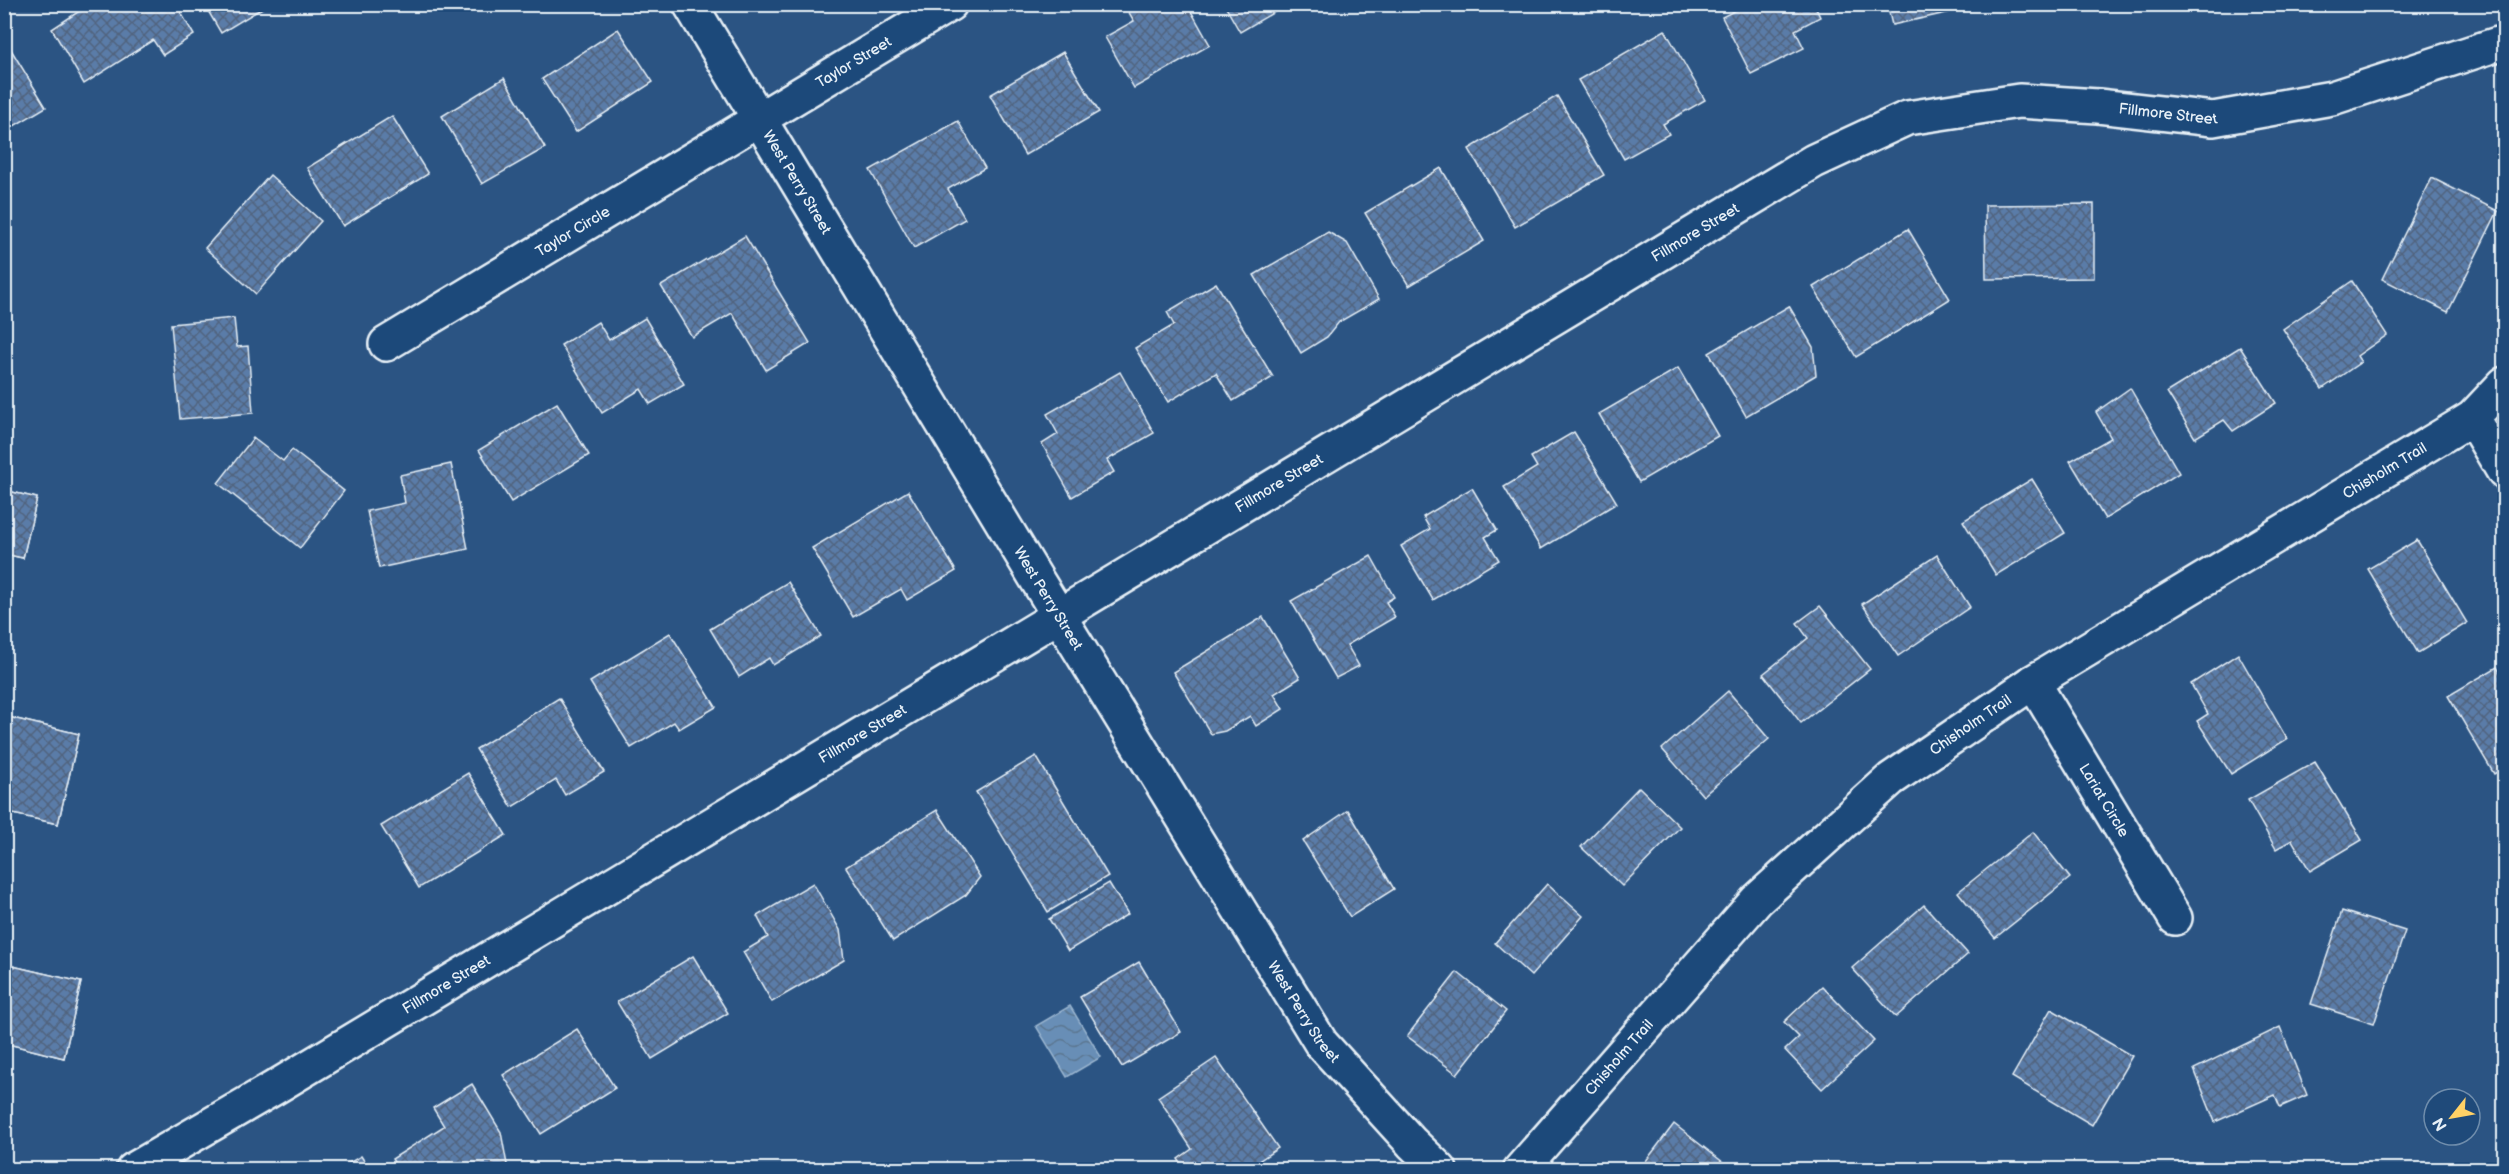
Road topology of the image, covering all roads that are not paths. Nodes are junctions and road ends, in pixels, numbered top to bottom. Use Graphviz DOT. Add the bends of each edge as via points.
graph roads {
  1 [pos="690,4"];
  2 [pos="950,4"];
  3 [pos="2505,42"];
  4 [pos="758,119"];
  5 [pos="386,344"];
  6 [pos="2505,384"];
  7 [pos="2472,418"];
  8 [pos="2505,472"];
  9 [pos="1060,616"];
  10 [pos="2033,682"];
  11 [pos="2175,918"];
  12 [pos="133,1170"];
  13 [pos="1440,1170"];
  14 [pos="1520,1170"];
  1 -- 4 [label="street, West Perry Street"];
  2 -- 4 [label="street, Taylor Street"];
  3 -- 9 [label="street, Fillmore Street" via="2332,98 2213,119 2019,100 1907,118 1814,161"];
  4 -- 5 [label="street, Taylor Circle"];
  4 -- 9 [label="street, West Perry Street"];
  6 -- 7 [label="street, Chisholm Trail"];
  7 -- 8 [label="street"];
  7 -- 10 [label="street, Chisholm Trail"];
  9 -- 12 [label="street, Fillmore Street"];
  9 -- 13 [label="street, West Perry Street" via="1321,1043"];
  10 -- 11 [label="street, Lariat Circle"];
  10 -- 14 [label="street, Chisholm Trail" via="1891,779 1757,900"];
}
